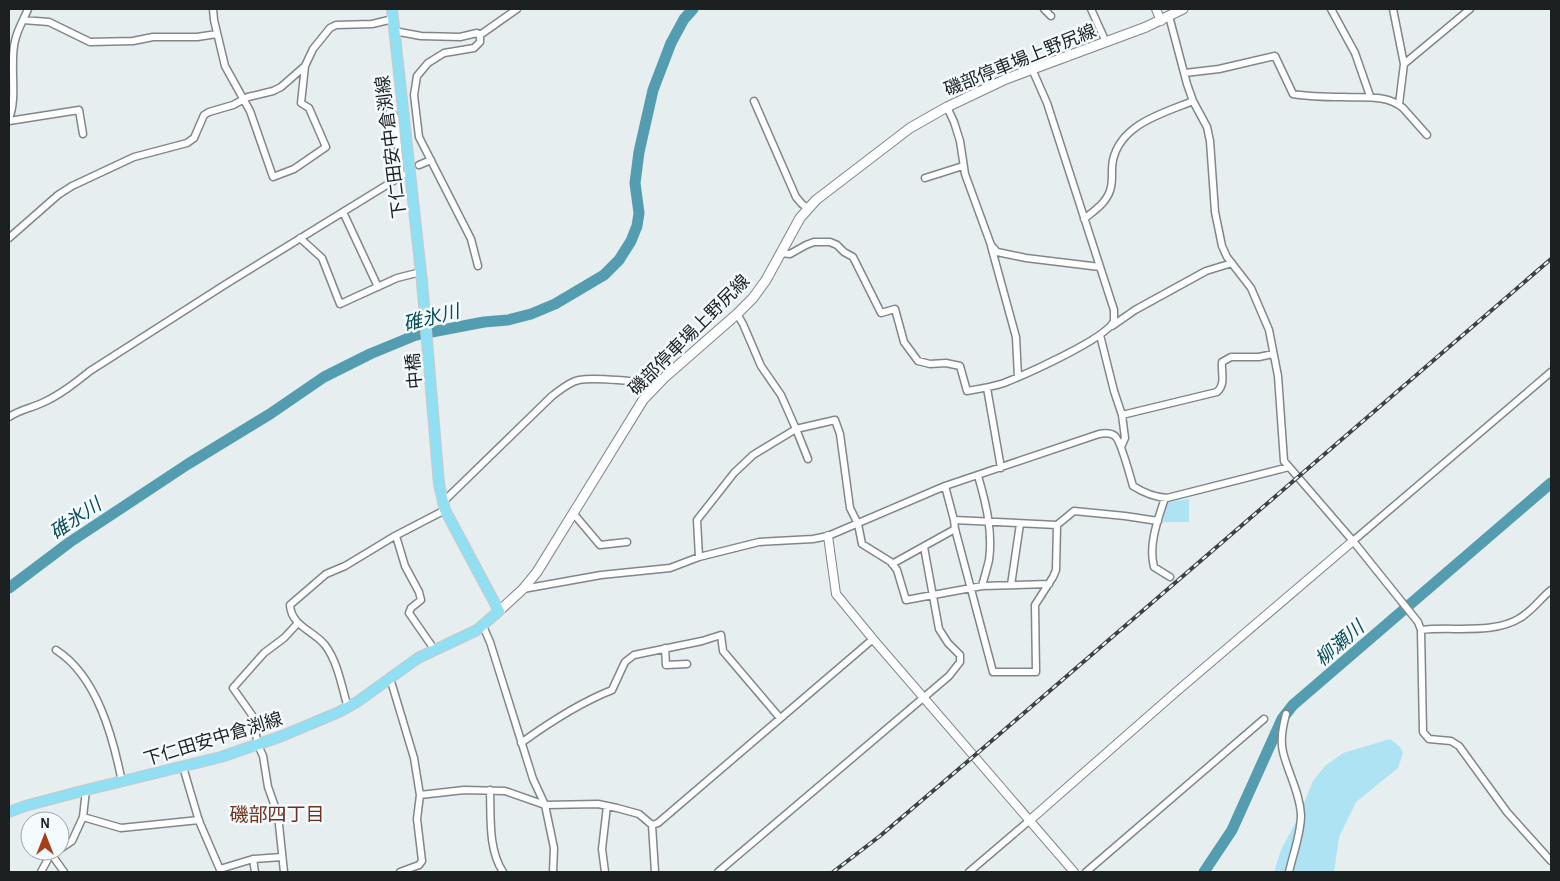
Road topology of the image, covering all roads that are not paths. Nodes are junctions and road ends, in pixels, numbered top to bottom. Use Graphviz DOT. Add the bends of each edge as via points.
graph roads {
  1 [pos="28,9"];
  2 [pos="213,9"];
  3 [pos="517,9"];
  4 [pos="1044,9"];
  5 [pos="1091,9"];
  6 [pos="1156,9"];
  7 [pos="1183,9"];
  8 [pos="1331,9"];
  9 [pos="1393,9"];
  10 [pos="1470,9"];
  11 [pos="1051,13"];
  12 [pos="392,14"];
  13 [pos="1169,16"];
  14 [pos="23,20"];
  15 [pos="1161,21"];
  16 [pos="394,31"];
  17 [pos="217,34"];
  18 [pos="480,35"];
  19 [pos="1106,42"];
  20 [pos="1404,64"];
  21 [pos="305,66"];
  22 [pos="1032,69"];
  23 [pos="1185,73"];
  24 [pos="1370,96"];
  25 [pos="244,99"];
  26 [pos="754,101"];
  27 [pos="1193,102"];
  28 [pos="1400,104"];
  29 [pos="947,107"];
  30 [pos="399,111"];
  31 [pos="9,120"];
  32 [pos="83,134"];
  33 [pos="1427,135"];
  34 [pos="431,160"];
  35 [pos="420,165"];
  36 [pos="963,166"];
  37 [pos="925,178"];
  38 [pos="808,208"];
  39 [pos="342,212"];
  40 [pos="1084,218"];
  41 [pos="9,238"];
  42 [pos="300,238"];
  43 [pos="991,245"];
  44 [pos="780,253"];
  45 [pos="1232,263"];
  46 [pos="478,266"];
  47 [pos="1100,267"];
  48 [pos="422,277"];
  49 [pos="378,286"];
  50 [pos="737,314"];
  51 [pos="1109,328"];
  52 [pos="1100,335"];
  53 [pos="1273,354"];
  54 [pos="1551,372"];
  55 [pos="1018,377"];
  56 [pos="655,386"];
  57 [pos="987,388"];
  58 [pos="1122,415"];
  59 [pos="9,417"];
  60 [pos="796,430"];
  61 [pos="1121,448"];
  62 [pos="808,459"];
  63 [pos="1289,467"];
  64 [pos="1000,468"];
  65 [pos="978,476"];
  66 [pos="946,486"];
  67 [pos="1164,498"];
  68 [pos="444,506"];
  69 [pos="573,513"];
  70 [pos="954,520"];
  71 [pos="1158,521"];
  72 [pos="989,522"];
  73 [pos="858,524"];
  74 [pos="1020,524"];
  75 [pos="1057,525"];
  76 [pos="955,529"];
  77 [pos="396,536"];
  78 [pos="828,536"];
  79 [pos="1353,541"];
  80 [pos="627,542"];
  81 [pos="924,546"];
  82 [pos="699,557"];
  83 [pos="892,564"];
  84 [pos="1170,577"];
  85 [pos="1049,584"];
  86 [pos="1011,585"];
  87 [pos="982,586"];
  88 [pos="970,588"];
  89 [pos="523,589"];
  90 [pos="1551,590"];
  91 [pos="934,594"];
  92 [pos="499,611"];
  93 [pos="298,623"];
  94 [pos="483,626"];
  95 [pos="1420,630"];
  96 [pos="873,639"];
  97 [pos="665,648"];
  98 [pos="434,649"];
  99 [pos="56,650"];
  100 [pos="687,664"];
  101 [pos="390,678"];
  102 [pos="923,698"];
  103 [pos="348,708"];
  104 [pos="1286,714"];
  105 [pos="780,718"];
  106 [pos="1264,719"];
  107 [pos="521,742"];
  108 [pos="258,746"];
  109 [pos="183,767"];
  110 [pos="122,782"];
  111 [pos="86,790"];
  112 [pos="490,790"];
  113 [pos="420,795"];
  114 [pos="545,805"];
  115 [pos="607,806"];
  116 [pos="9,812"];
  117 [pos="83,817"];
  118 [pos="199,820"];
  119 [pos="1030,820"];
  120 [pos="652,825"];
  121 [pos="70,842"];
  122 [pos="282,857"];
  123 [pos="253,859"];
  124 [pos="1551,861"];
  125 [pos="220,871"];
  126 [pos="255,872"];
  127 [pos="284,872"];
  128 [pos="400,872"];
  129 [pos="503,872"];
  130 [pos="553,872"];
  131 [pos="605,872"];
  132 [pos="655,872"];
  133 [pos="718,872"];
  134 [pos="969,872"];
  135 [pos="1074,872"];
  136 [pos="1086,872"];
  137 [pos="1289,872"];
  1 -- 14 [label="street"];
  2 -- 17 [label="street"];
  3 -- 18 [label="street"];
  4 -- 11 [label="street"];
  5 -- 19 [label="street"];
  6 -- 15 [label="street"];
  7 -- 13 [label="main road, 磯部停車場上野尻線"];
  8 -- 24 [label="street" via="1355,53"];
  9 -- 20 [label="street"];
  10 -- 20 [label="street"];
  12 -- 16 [label="main road, 下仁田安中倉渕線"];
  12 -- 21 [label="street" via="372,24 330,28 313,49"];
  13 -- 15 [label="main road, 磯部停車場上野尻線"];
  13 -- 23 [label="street"];
  14 -- 17 [label="street" via="49,22 90,42"];
  14 -- 31 [label="street" via="14,42 13,102"];
  15 -- 19 [label="main road, 磯部停車場上野尻線"];
  16 -- 18 [label="street" via="421,36"];
  16 -- 48 [label="main road, 下仁田安中倉渕線"];
  17 -- 25 [label="street" via="225,66"];
  18 -- 34 [label="street" via="480,42 474,48 444,53 428,63 416,81 412,110 419,136"];
  19 -- 22 [label="main road, 磯部停車場上野尻線"];
  20 -- 28 [label="street"];
  21 -- 25 [label="street" via="274,91"];
  21 -- 25 [label="street" via="301,103 309,108 326,146 294,169 273,177"];
  22 -- 29 [label="main road, 磯部停車場上野尻線"];
  22 -- 40 [label="street"];
  23 -- 24 [label="street" via="1275,56 1293,94 1311,97"];
  23 -- 27 [label="street"];
  24 -- 28 [label="street"];
  25 -- 41 [label="street" via="204,115 194,138 187,143 134,157 72,186"];
  26 -- 38 [label="street" via="796,197"];
  27 -- 40 [label="street" via="1151,118 1130,133 1113,160 1108,195"];
  27 -- 45 [label="street" via="1207,127 1215,212 1222,246"];
  28 -- 33 [label="street"];
  29 -- 36 [label="street" via="960,141"];
  29 -- 38 [label="main road, 磯部停車場上野尻線" via="910,128"];
  30 -- 39 [label="street" via="390,112 395,116 402,175"];
  31 -- 32 [label="street" via="80,110"];
  34 -- 35 [label="street"];
  34 -- 46 [label="street" via="471,239"];
  36 -- 37 [label="street"];
  36 -- 43 [label="street"];
  38 -- 44 [label="main road, 磯部停車場上野尻線"];
  39 -- 42 [label="street"];
  39 -- 49 [label="street"];
  40 -- 47 [label="street"];
  42 -- 49 [label="street" via="322,258 340,304"];
  42 -- 59 [label="street" via="90,371 73,385"];
  43 -- 47 [label="street" via="997,252 1026,258"];
  43 -- 55 [label="street" via="1016,337"];
  44 -- 50 [label="main road, 磯部停車場上野尻線" via="766,280"];
  44 -- 57 [label="street" via="790,254 814,242 837,245 853,257 881,313 895,309 904,342 916,360 925,364 960,366 967,391"];
  45 -- 51 [label="street" via="1206,271"];
  45 -- 53 [label="street" via="1252,288 1268,330"];
  47 -- 51 [label="street" via="1114,310 1114,321"];
  48 -- 49 [label="street" via="397,278"];
  48 -- 68 [label="main road, 中橋" via="439,484"];
  50 -- 56 [label="main road, 磯部停車場上野尻線"];
  50 -- 60 [label="street"];
  51 -- 52 [label="street"];
  52 -- 55 [label="street"];
  52 -- 58 [label="street"];
  53 -- 58 [label="street" via="1259,358 1232,357 1222,362 1223,383 1217,392"];
  53 -- 63 [label="street" via="1278,376 1284,461"];
  54 -- 79 [label="street"];
  55 -- 57 [label="street"];
  56 -- 68 [label="street" via="639,382 580,380 566,386 552,396"];
  56 -- 69 [label="main road, 磯部停車場上野尻線" via="637,409"];
  57 -- 64 [label="street"];
  58 -- 61 [label="street" via="1125,438"];
  60 -- 62 [label="street"];
  60 -- 73 [label="street" via="835,420 840,434 850,508"];
  60 -- 82 [label="street" via="754,455 705,508 697,520"];
  61 -- 64 [label="street" via="1114,435 1099,434"];
  61 -- 67 [label="street" via="1133,486"];
  63 -- 67 [label="street"];
  63 -- 79 [label="street"];
  64 -- 65 [label="street"];
  65 -- 66 [label="street"];
  65 -- 72 [label="street"];
  66 -- 70 [label="street"];
  66 -- 73 [label="street"];
  67 -- 71 [label="street"];
  68 -- 77 [label="street"];
  68 -- 92 [label="main road"];
  69 -- 80 [label="street" via="600,546"];
  69 -- 89 [label="main road, 磯部停車場上野尻線"];
  70 -- 72 [label="street"];
  70 -- 76 [label="street"];
  71 -- 75 [label="street" via="1074,511"];
  71 -- 84 [label="street" via="1151,559 1154,567"];
  72 -- 74 [label="street"];
  72 -- 87 [label="street" via="989,559"];
  73 -- 78 [label="street"];
  73 -- 83 [label="street" via="862,544"];
  74 -- 75 [label="street"];
  74 -- 86 [label="street"];
  75 -- 85 [label="street" via="1056,570"];
  76 -- 81 [label="street"];
  76 -- 88 [label="street"];
  77 -- 93 [label="street" via="326,574 290,605 290,612"];
  77 -- 98 [label="street" via="405,566 421,600 410,613"];
  78 -- 82 [label="street" via="759,542"];
  78 -- 96 [label="street" via="836,594"];
  79 -- 95 [label="street" via="1418,622"];
  79 -- 119 [label="street"];
  81 -- 83 [label="street"];
  81 -- 91 [label="street"];
  82 -- 89 [label="street" via="670,568 601,575"];
  83 -- 91 [label="street" via="906,600"];
  85 -- 86 [label="street"];
  85 -- 88 [label="street" via="1034,605 1036,672 993,672"];
  86 -- 87 [label="street"];
  87 -- 88 [label="street"];
  88 -- 91 [label="street"];
  89 -- 92 [label="main road, 磯部停車場上野尻線"];
  90 -- 95 [label="street" via="1526,614 1508,624"];
  91 -- 102 [label="street" via="939,629 960,655 960,662"];
  92 -- 94 [label="main road, 下仁田安中倉渕線"];
  93 -- 103 [label="street" via="325,644 334,659"];
  93 -- 108 [label="street" via="264,653 233,688 252,714"];
  94 -- 98 [label="main road, 下仁田安中倉渕線"];
  94 -- 107 [label="street"];
  95 -- 124 [label="street" via="1422,732 1429,739 1451,740 1459,746 1507,812"];
  96 -- 102 [label="street"];
  96 -- 105 [label="street"];
  97 -- 100 [label="street" via="666,665"];
  97 -- 105 [label="street" via="721,636 723,651"];
  97 -- 107 [label="street" via="634,655 625,662 612,690 560,716"];
  98 -- 101 [label="main road, 下仁田安中倉渕線"];
  99 -- 110 [label="street" via="69,658 83,674 106,719"];
  101 -- 103 [label="main road, 下仁田安中倉渕線"];
  101 -- 113 [label="street" via="414,758"];
  102 -- 119 [label="street"];
  102 -- 133 [label="street"];
  103 -- 108 [label="main road, 下仁田安中倉渕線"];
  104 -- 137 [label="street" via="1282,728 1283,750 1301,816"];
  105 -- 120 [label="street"];
  106 -- 136 [label="street"];
  107 -- 114 [label="street"];
  108 -- 109 [label="main road, 下仁田安中倉渕線"];
  108 -- 122 [label="street" via="278,815"];
  109 -- 110 [label="main road, 下仁田安中倉渕線"];
  109 -- 118 [label="street"];
  110 -- 111 [label="main road, 下仁田安中倉渕線"];
  111 -- 116 [label="main road, 下仁田安中倉渕線"];
  111 -- 117 [label="street"];
  112 -- 113 [label="street"];
  112 -- 114 [label="street" via="505,791"];
  112 -- 129 [label="street" via="493,846"];
  113 -- 128 [label="street" via="417,820 422,861"];
  114 -- 115 [label="street"];
  114 -- 130 [label="street" via="554,848"];
  115 -- 120 [label="street" via="639,814"];
  115 -- 131 [label="street" via="602,849"];
  117 -- 118 [label="street" via="121,828"];
  117 -- 121 [label="street"];
  118 -- 125 [label="street"];
  119 -- 134 [label="street"];
  119 -- 135 [label="street"];
  120 -- 132 [label="street"];
  122 -- 123 [label="street"];
  122 -- 127 [label="street"];
  123 -- 125 [label="street"];
  123 -- 126 [label="street"];
}
